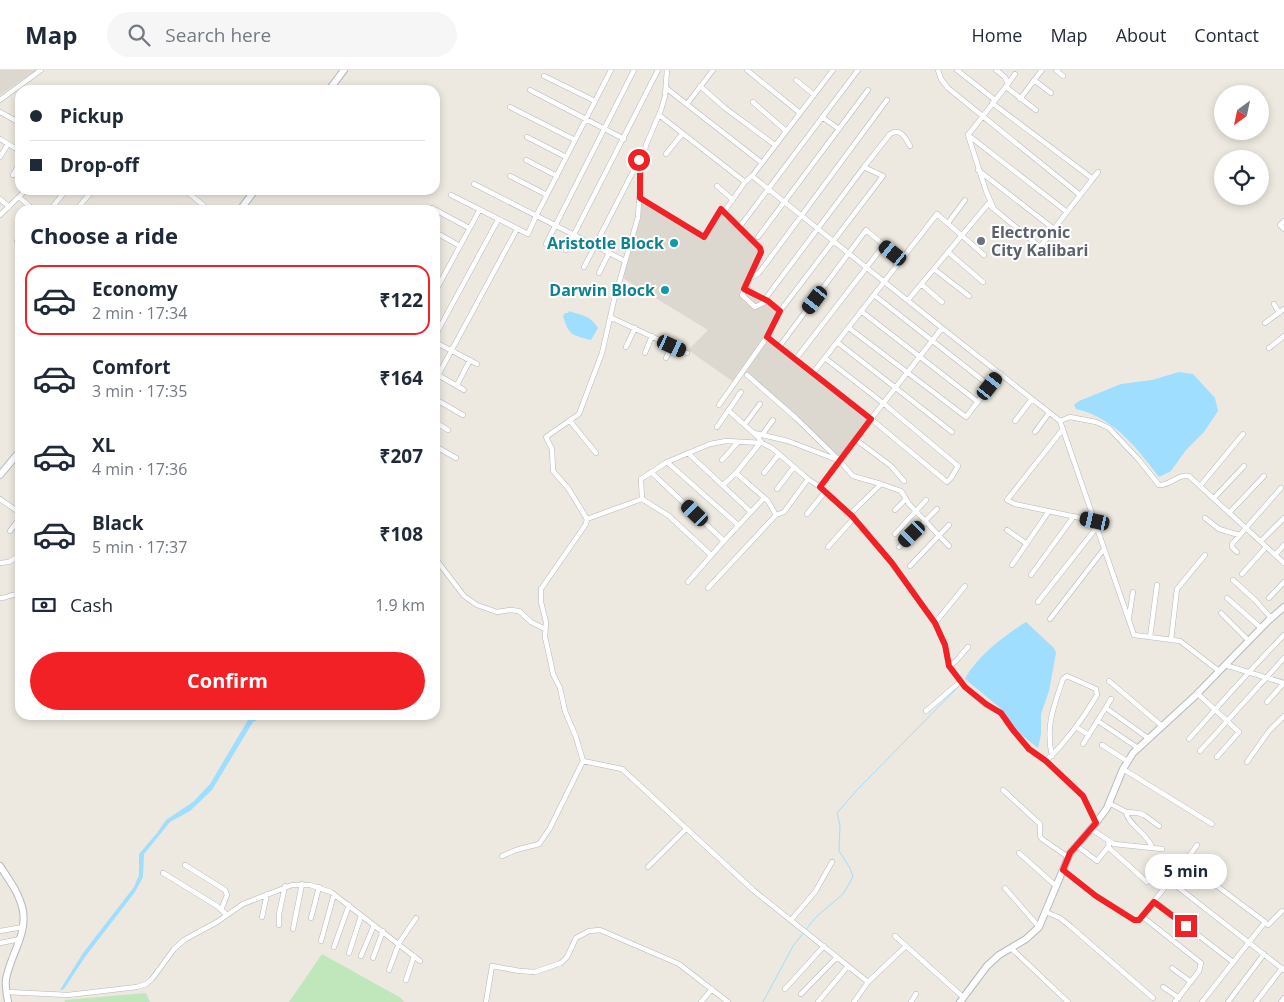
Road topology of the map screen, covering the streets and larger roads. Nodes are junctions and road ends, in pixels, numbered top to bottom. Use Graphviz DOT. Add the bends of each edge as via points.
graph roads {
  1 [pos="41,70"];
  2 [pos="344,70"];
  3 [pos="611,70"];
  4 [pos="634,70"];
  5 [pos="658,70"];
  6 [pos="667,70"];
  7 [pos="712,70"];
  8 [pos="747,70"];
  9 [pos="833,70"];
  10 [pos="858,70"];
  11 [pos="938,70"];
  12 [pos="957,70"];
  13 [pos="996,70"];
  14 [pos="1042,70"];
  15 [pos="1056,70"];
  16 [pos="1015,74"];
  17 [pos="544,76"];
  18 [pos="1064,76"];
  19 [pos="796,80"];
  20 [pos="1034,80"];
  21 [pos="20,85"];
  22 [pos="333,85"];
  23 [pos="700,86"];
  24 [pos="1007,86"];
  25 [pos="666,88"];
  26 [pos="15,89"];
  27 [pos="530,90"];
  28 [pos="868,90"];
  29 [pos="1051,93"];
  30 [pos="814,95"];
  31 [pos="1020,99"];
  32 [pos="0,100"];
  33 [pos="887,100"];
  34 [pos="595,101"];
  35 [pos="993,101"];
  36 [pos="753,102"];
  37 [pos="687,104"];
  38 [pos="510,107"];
  39 [pos="1036,110"];
  40 [pos="0,112"];
  41 [pos="800,113"];
  42 [pos="659,116"];
  43 [pos="981,116"];
  44 [pos="822,117"];
  45 [pos="586,118"];
  46 [pos="15,120"];
  47 [pos="605,129"];
  48 [pos="839,129"];
  49 [pos="786,131"];
  50 [pos="682,134"];
  51 [pos="968,135"];
  52 [pos="527,137"];
  53 [pos="624,138"];
  54 [pos="0,139"];
  55 [pos="575,140"];
  56 [pos="8,144"];
  57 [pos="775,145"];
  58 [pos="910,146"];
  59 [pos="15,148"];
  60 [pos="645,153"];
  61 [pos="666,154"];
  62 [pos="0,157"];
  63 [pos="566,157"];
  64 [pos="526,160"];
  65 [pos="762,163"];
  66 [pos="864,167"];
  67 [pos="978,170"];
  68 [pos="15,172"];
  69 [pos="1098,172"];
  70 [pos="13,175"];
  71 [pos="510,176"];
  72 [pos="557,176"];
  73 [pos="752,176"];
  74 [pos="1093,179"];
  75 [pos="746,182"];
  76 [pos="474,184"];
  77 [pos="718,186"];
  78 [pos="768,187"];
  79 [pos="62,195"];
  80 [pos="89,195"];
  81 [pos="191,195"];
  82 [pos="451,195"];
  83 [pos="547,195"];
  84 [pos="1080,195"];
  85 [pos="19,196"];
  86 [pos="640,198"];
  87 [pos="0,199"];
  88 [pos="733,200"];
  89 [pos="965,200"];
  90 [pos="785,202"];
  91 [pos="29,205"];
  92 [pos="54,205"];
  93 [pos="80,205"];
  94 [pos="203,205"];
  95 [pos="9,207"];
  96 [pos="993,208"];
  97 [pos="479,211"];
  98 [pos="1,212"];
  99 [pos="440,212"];
  100 [pos="724,212"];
  101 [pos="1067,212"];
  102 [pos="802,215"];
  103 [pos="536,216"];
  104 [pos="498,220"];
  105 [pos="1284,220"];
  106 [pos="948,223"];
  107 [pos="741,225"];
  108 [pos="556,226"];
  109 [pos="469,228"];
  110 [pos="818,228"];
  111 [pos="1054,229"];
  112 [pos="1284,229"];
  113 [pos="517,230"];
  114 [pos="440,235"];
  115 [pos="574,235"];
  116 [pos="961,235"];
  117 [pos="758,237"];
  118 [pos="834,241"];
  119 [pos="546,244"];
  120 [pos="884,245"];
  121 [pos="460,246"];
  122 [pos="595,246"];
  123 [pos="566,250"];
  124 [pos="948,252"];
  125 [pos="609,253"];
  126 [pos="850,253"];
  127 [pos="984,254"];
  128 [pos="902,260"];
  129 [pos="625,261"];
  130 [pos="584,267"];
  131 [pos="867,267"];
  132 [pos="934,269"];
  133 [pos="599,273"];
  134 [pos="749,279"];
  135 [pos="885,282"];
  136 [pos="983,282"];
  137 [pos="440,283"];
  138 [pos="921,284"];
  139 [pos="744,289"];
  140 [pos="874,295"];
  141 [pos="969,296"];
  142 [pos="766,300"];
  143 [pos="908,300"];
  144 [pos="942,302"];
  145 [pos="1274,304"];
  146 [pos="780,311"];
  147 [pos="861,311"];
  148 [pos="1282,311"];
  149 [pos="610,317"];
  150 [pos="1265,323"];
  151 [pos="440,327"];
  152 [pos="635,328"];
  153 [pos="849,328"];
  154 [pos="942,328"];
  155 [pos="652,336"];
  156 [pos="1284,336"];
  157 [pos="767,337"];
  158 [pos="932,341"];
  159 [pos="837,342"];
  160 [pos="440,344"];
  161 [pos="672,346"];
  162 [pos="626,347"];
  163 [pos="779,347"];
  164 [pos="1269,348"];
  165 [pos="452,350"];
  166 [pos="645,353"];
  167 [pos="687,353"];
  168 [pos="920,356"];
  169 [pos="666,358"];
  170 [pos="825,358"];
  171 [pos="470,360"];
  172 [pos="796,360"];
  173 [pos="477,364"];
  174 [pos="440,371"];
  175 [pos="1000,372"];
  176 [pos="813,373"];
  177 [pos="907,373"];
  178 [pos="747,375"];
  179 [pos="440,376"];
  180 [pos="457,386"];
  181 [pos="990,386"];
  182 [pos="896,388"];
  183 [pos="464,390"];
  184 [pos="741,392"];
  185 [pos="1032,398"];
  186 [pos="440,401"];
  187 [pos="978,402"];
  188 [pos="883,403"];
  189 [pos="760,404"];
  190 [pos="719,405"];
  191 [pos="729,411"];
  192 [pos="1049,412"];
  193 [pos="463,415"];
  194 [pos="871,419"];
  195 [pos="773,420"];
  196 [pos="570,421"];
  197 [pos="1015,421"];
  198 [pos="1060,421"];
  199 [pos="745,424"];
  200 [pos="440,425"];
  201 [pos="717,427"];
  202 [pos="1063,428"];
  203 [pos="448,430"];
  204 [pos="952,432"];
  205 [pos="1035,432"];
  206 [pos="754,433"];
  207 [pos="1243,434"];
  208 [pos="762,435"];
  209 [pos="855,439"];
  210 [pos="738,442"];
  211 [pos="761,443"];
  212 [pos="440,449"];
  213 [pos="596,453"];
  214 [pos="688,453"];
  215 [pos="779,454"];
  216 [pos="15,457"];
  217 [pos="456,458"];
  218 [pos="722,460"];
  219 [pos="838,460"];
  220 [pos="667,462"];
  221 [pos="1244,466"];
  222 [pos="794,467"];
  223 [pos="651,472"];
  224 [pos="736,473"];
  225 [pos="764,473"];
  226 [pos="0,475"];
  227 [pos="1264,476"];
  228 [pos="808,479"];
  229 [pos="904,481"];
  230 [pos="880,484"];
  231 [pos="723,485"];
  232 [pos="1200,486"];
  233 [pos="820,487"];
  234 [pos="1281,488"];
  235 [pos="777,489"];
  236 [pos="825,492"];
  237 [pos="764,498"];
  238 [pos="1214,498"];
  239 [pos="0,499"];
  240 [pos="642,499"];
  241 [pos="906,499"];
  242 [pos="926,500"];
  243 [pos="937,509"];
  244 [pos="15,510"];
  245 [pos="895,510"];
  246 [pos="1049,511"];
  247 [pos="751,512"];
  248 [pos="916,512"];
  249 [pos="1229,513"];
  250 [pos="808,514"];
  251 [pos="850,514"];
  252 [pos="776,515"];
  253 [pos="1074,516"];
  254 [pos="854,518"];
  255 [pos="1206,518"];
  256 [pos="1284,518"];
  257 [pos="587,519"];
  258 [pos="925,521"];
  259 [pos="1095,521"];
  260 [pos="15,524"];
  261 [pos="738,525"];
  262 [pos="949,525"];
  263 [pos="1097,527"];
  264 [pos="1245,528"];
  265 [pos="1007,530"];
  266 [pos="10,531"];
  267 [pos="895,534"];
  268 [pos="1239,535"];
  269 [pos="940,536"];
  270 [pos="724,541"];
  271 [pos="1261,542"];
  272 [pos="1028,544"];
  273 [pos="828,546"];
  274 [pos="949,546"];
  275 [pos="1284,546"];
  276 [pos="899,547"];
  277 [pos="1266,547"];
  278 [pos="1104,549"];
  279 [pos="1237,552"];
  280 [pos="711,555"];
  281 [pos="1205,555"];
  282 [pos="1275,555"];
  283 [pos="15,558"];
  284 [pos="0,563"];
  285 [pos="1284,563"];
  286 [pos="440,565"];
  287 [pos="1012,565"];
  288 [pos="910,566"];
  289 [pos="1030,574"];
  290 [pos="1242,574"];
  291 [pos="1233,580"];
  292 [pos="688,582"];
  293 [pos="1284,582"];
  294 [pos="1157,585"];
  295 [pos="965,586"];
  296 [pos="708,588"];
  297 [pos="1133,592"];
  298 [pos="15,594"];
  299 [pos="0,598"];
  300 [pos="1227,598"];
  301 [pos="1269,598"];
  302 [pos="1038,602"];
  303 [pos="1284,608"];
  304 [pos="1221,613"];
  305 [pos="1128,618"];
  306 [pos="1271,618"];
  307 [pos="1050,619"];
  308 [pos="935,623"];
  309 [pos="1261,628"];
  310 [pos="545,629"];
  311 [pos="1284,635"];
  312 [pos="1150,637"];
  313 [pos="1171,640"];
  314 [pos="1248,640"];
  315 [pos="968,647"];
  316 [pos="1284,658"];
  317 [pos="1225,665"];
  318 [pos="949,666"];
  319 [pos="1219,671"];
  320 [pos="1248,672"];
  321 [pos="1267,676"];
  322 [pos="1109,681"];
  323 [pos="961,682"];
  324 [pos="1284,682"];
  325 [pos="1197,693"];
  326 [pos="1111,699"];
  327 [pos="1267,702"];
  328 [pos="1106,708"];
  329 [pos="926,710"];
  330 [pos="1215,710"];
  331 [pos="1284,716"];
  332 [pos="1098,721"];
  333 [pos="1228,722"];
  334 [pos="1162,726"];
  335 [pos="1076,727"];
  336 [pos="1089,735"];
  337 [pos="1148,738"];
  338 [pos="1189,739"];
  339 [pos="1083,744"];
  340 [pos="1102,745"];
  341 [pos="1138,748"];
  342 [pos="1200,751"];
  343 [pos="1052,756"];
  344 [pos="1217,757"];
  345 [pos="583,761"];
  346 [pos="1046,761"];
  347 [pos="1127,762"];
  348 [pos="1247,762"];
  349 [pos="1123,769"];
  350 [pos="1003,790"];
  351 [pos="1109,803"];
  352 [pos="1126,812"];
  353 [pos="1096,823"];
  354 [pos="1212,824"];
  355 [pos="1159,826"];
  356 [pos="686,829"];
  357 [pos="1091,829"];
  358 [pos="1108,840"];
  359 [pos="1076,845"];
  360 [pos="1197,845"];
  361 [pos="1152,846"];
  362 [pos="1108,847"];
  363 [pos="1162,849"];
  364 [pos="1019,853"];
  365 [pos="502,856"];
  366 [pos="1068,857"];
  367 [pos="832,862"];
  368 [pos="1185,862"];
  369 [pos="185,865"];
  370 [pos="0,866"];
  371 [pos="648,867"];
  372 [pos="1063,870"];
  373 [pos="163,873"];
  374 [pos="1170,881"];
  375 [pos="1147,882"];
  376 [pos="302,884"];
  377 [pos="285,886"];
  378 [pos="1056,886"];
  379 [pos="319,887"];
  380 [pos="1005,888"];
  381 [pos="267,894"];
  382 [pos="334,894"];
  383 [pos="1154,902"];
  384 [pos="349,905"];
  385 [pos="221,910"];
  386 [pos="1282,911"];
  387 [pos="1046,912"];
  388 [pos="226,914"];
  389 [pos="361,916"];
  390 [pos="262,917"];
  391 [pos="1142,917"];
  392 [pos="311,918"];
  393 [pos="416,918"];
  394 [pos="791,920"];
  395 [pos="279,925"];
  396 [pos="374,925"];
  397 [pos="1268,925"];
  398 [pos="23,927"];
  399 [pos="1039,927"];
  400 [pos="292,929"];
  401 [pos="0,931"];
  402 [pos="383,932"];
  403 [pos="895,936"];
  404 [pos="20,940"];
  405 [pos="321,941"];
  406 [pos="1249,942"];
  407 [pos="0,943"];
  408 [pos="399,943"];
  409 [pos="824,946"];
  410 [pos="906,946"];
  411 [pos="334,947"];
  412 [pos="1011,948"];
  413 [pos="349,953"];
  414 [pos="1264,954"];
  415 [pos="362,956"];
  416 [pos="414,956"];
  417 [pos="837,957"];
  418 [pos="373,958"];
  419 [pos="420,961"];
  420 [pos="1233,962"];
  421 [pos="848,966"];
  422 [pos="1172,968"];
  423 [pos="1283,969"];
  424 [pos="388,970"];
  425 [pos="406,980"];
  426 [pos="868,982"];
  427 [pos="1191,982"];
  428 [pos="1163,987"];
  429 [pos="784,989"];
  430 [pos="712,990"];
  431 [pos="7,992"];
  432 [pos="802,994"];
  433 [pos="916,994"];
  434 [pos="1153,998"];
  435 [pos="1284,998"];
  436 [pos="962,999"];
  437 [pos="1177,1000"];
  438 [pos="8,1002"];
  439 [pos="486,1002"];
  440 [pos="701,1002"];
  441 [pos="728,1002"];
  442 [pos="818,1002"];
  443 [pos="854,1002"];
  444 [pos="911,1002"];
  445 [pos="1068,1002"];
  446 [pos="1202,1002"];
  447 [pos="1228,1002"];
  448 [pos="1256,1002"];
  449 [pos="1281,1002"];
  1 -- 21 [label="street"];
  2 -- 22 [label="street"];
  3 -- 34 [label="street"];
  4 -- 47 [label="street"];
  5 -- 53 [label="street"];
  6 -- 25 [label="street"];
  7 -- 23 [label="street"];
  8 -- 41 [label="street"];
  9 -- 30 [label="street"];
  10 -- 44 [label="street"];
  11 -- 43 [label="street" via="948,88"];
  12 -- 35 [label="street"];
  13 -- 24 [label="street" via="1005,76"];
  14 -- 20 [label="street"];
  15 -- 18 [label="street"];
  16 -- 24 [label="street"];
  17 -- 34 [label="street"];
  19 -- 30 [label="street"];
  20 -- 29 [label="street"];
  20 -- 31 [label="street"];
  23 -- 37 [label="street"];
  23 -- 57 [label="street"];
  24 -- 31 [label="street"];
  24 -- 35 [label="street"];
  25 -- 37 [label="street"];
  25 -- 42 [label="street"];
  26 -- 32 [label="street"];
  27 -- 45 [label="street"];
  28 -- 48 [label="street"];
  30 -- 41 [label="street"];
  31 -- 39 [label="street"];
  33 -- 102 [label="street"];
  34 -- 45 [label="street"];
  35 -- 43 [label="street"];
  35 -- 74 [label="street"];
  36 -- 49 [label="street"];
  37 -- 65 [label="street"];
  38 -- 55 [label="street"];
  40 -- 46 [label="street"];
  41 -- 49 [label="street"];
  42 -- 50 [label="street"];
  42 -- 60 [label="street"];
  43 -- 51 [label="street"];
  43 -- 84 [label="street"];
  44 -- 48 [label="street"];
  44 -- 78 [label="street"];
  45 -- 47 [label="street"];
  45 -- 55 [label="street"];
  47 -- 53 [label="street"];
  47 -- 108 [label="street"];
  48 -- 90 [label="street"];
  49 -- 57 [label="street"];
  50 -- 61 [label="street"];
  50 -- 75 [label="street"];
  51 -- 67 [label="street"];
  51 -- 101 [label="street"];
  52 -- 63 [label="street"];
  53 -- 115 [label="street"];
  54 -- 56 [label="street"];
  55 -- 63 [label="street"];
  56 -- 59 [label="street"];
  56 -- 62 [label="street"];
  57 -- 65 [label="street"];
  58 -- 66 [label="street" via="905,136 895,131"];
  60 -- 86 [label="street" via="640,170"];
  60 -- 122 [label="street"];
  63 -- 72 [label="street"];
  64 -- 72 [label="street"];
  65 -- 73 [label="street"];
  66 -- 110 [label="street"];
  66 -- 118 [label="street" via="883,176"];
  67 -- 96 [label="street"];
  67 -- 111 [label="street"];
  68 -- 70 [label="street"];
  69 -- 74 [label="street"];
  71 -- 83 [label="street"];
  72 -- 83 [label="street"];
  73 -- 75 [label="street"];
  73 -- 78 [label="street"];
  74 -- 84 [label="street"];
  75 -- 88 [label="street"];
  76 -- 103 [label="street"];
  77 -- 88 [label="street"];
  78 -- 90 [label="street"];
  78 -- 107 [label="street"];
  79 -- 92 [label="street"];
  80 -- 93 [label="street"];
  81 -- 94 [label="street"];
  82 -- 97 [label="street"];
  83 -- 103 [label="street"];
  84 -- 101 [label="street"];
  85 -- 91 [label="street"];
  85 -- 95 [label="street"];
  86 -- 100 [label="street" via="704,237 721,209"];
  86 -- 129 [label="street"];
  87 -- 95 [label="street"];
  88 -- 100 [label="street"];
  89 -- 106 [label="street"];
  90 -- 102 [label="street"];
  90 -- 117 [label="street"];
  95 -- 98 [label="street"];
  96 -- 111 [label="street" via="1040,247"];
  96 -- 116 [label="street" via="988,204"];
  97 -- 104 [label="street"];
  97 -- 109 [label="street"];
  99 -- 109 [label="street"];
  100 -- 134 [label="street" via="760,248"];
  101 -- 111 [label="street"];
  102 -- 110 [label="street"];
  102 -- 134 [label="street" via="759,273"];
  103 -- 108 [label="street"];
  103 -- 113 [label="street" via="528,234"];
  104 -- 113 [label="street"];
  104 -- 151 [label="street"];
  105 -- 112 [label="street" via="1280,225"];
  106 -- 116 [label="street"];
  106 -- 128 [label="street" via="938,214"];
  108 -- 115 [label="street"];
  108 -- 119 [label="street"];
  109 -- 121 [label="street"];
  110 -- 118 [label="street"];
  110 -- 142 [label="street"];
  113 -- 165 [label="street"];
  114 -- 121 [label="street"];
  115 -- 122 [label="street"];
  115 -- 123 [label="street"];
  116 -- 124 [label="street"];
  116 -- 127 [label="street"];
  118 -- 126 [label="street"];
  118 -- 146 [label="street"];
  120 -- 126 [label="street" via="866,230"];
  120 -- 128 [label="street"];
  120 -- 131 [label="street"];
  121 -- 137 [label="street"];
  122 -- 125 [label="street"];
  122 -- 130 [label="street"];
  124 -- 132 [label="street"];
  124 -- 136 [label="street"];
  125 -- 129 [label="street"];
  125 -- 133 [label="street"];
  126 -- 131 [label="street"];
  126 -- 163 [label="street"];
  128 -- 135 [label="street"];
  129 -- 149 [label="street"];
  131 -- 135 [label="street"];
  131 -- 172 [label="street"];
  132 -- 138 [label="street"];
  132 -- 141 [label="street"];
  134 -- 139 [label="street"];
  135 -- 140 [label="street"];
  135 -- 143 [label="street"];
  138 -- 143 [label="street"];
  138 -- 144 [label="street"];
  139 -- 142 [label="street"];
  139 -- 142 [label="street" via="742,295 755,307"];
  140 -- 147 [label="street"];
  140 -- 158 [label="street"];
  142 -- 146 [label="street"];
  143 -- 154 [label="street"];
  145 -- 148 [label="street"];
  146 -- 157 [label="street"];
  147 -- 153 [label="street"];
  147 -- 168 [label="street"];
  148 -- 150 [label="street"];
  149 -- 152 [label="street"];
  149 -- 196 [label="street" via="592,379 578,414"];
  152 -- 155 [label="street"];
  152 -- 162 [label="street"];
  153 -- 159 [label="street"];
  153 -- 177 [label="street"];
  154 -- 158 [label="street"];
  154 -- 175 [label="street"];
  155 -- 161 [label="street"];
  155 -- 166 [label="street"];
  156 -- 164 [label="street"];
  157 -- 163 [label="street"];
  157 -- 190 [label="street"];
  158 -- 168 [label="street"];
  158 -- 181 [label="street"];
  159 -- 170 [label="street"];
  159 -- 182 [label="street"];
  160 -- 165 [label="street"];
  161 -- 167 [label="street"];
  161 -- 169 [label="street"];
  163 -- 172 [label="street"];
  165 -- 171 [label="street"];
  165 -- 174 [label="street"];
  168 -- 177 [label="street"];
  168 -- 187 [label="street"];
  170 -- 176 [label="street"];
  170 -- 188 [label="street"];
  171 -- 173 [label="street"];
  171 -- 180 [label="street"];
  172 -- 176 [label="street"];
  175 -- 181 [label="street"];
  175 -- 185 [label="street"];
  176 -- 194 [label="street"];
  177 -- 182 [label="street"];
  177 -- 187 [label="street" via="966,417"];
  178 -- 219 [label="street"];
  179 -- 180 [label="street"];
  180 -- 183 [label="street"];
  181 -- 187 [label="street"];
  182 -- 188 [label="street"];
  182 -- 204 [label="street"];
  184 -- 191 [label="street"];
  185 -- 192 [label="street"];
  185 -- 197 [label="street"];
  186 -- 193 [label="street"];
  188 -- 194 [label="street"];
  188 -- 194 [label="street" via="958,466 951,478 947,482"];
  189 -- 199 [label="street"];
  191 -- 199 [label="street"];
  191 -- 201 [label="street"];
  192 -- 198 [label="street"];
  192 -- 205 [label="street"];
  194 -- 209 [label="street"];
  195 -- 208 [label="street"];
  196 -- 213 [label="street"];
  196 -- 257 [label="street" via="546,436 552,449 552,471 568,488"];
  198 -- 202 [label="street"];
  198 -- 232 [label="street" via="1070,417 1109,428 1159,485 1186,475"];
  199 -- 206 [label="street"];
  200 -- 203 [label="street"];
  202 -- 246 [label="street" via="1007,500"];
  202 -- 259 [label="street"];
  206 -- 208 [label="street"];
  206 -- 211 [label="street"];
  207 -- 232 [label="street"];
  208 -- 219 [label="street"];
  209 -- 219 [label="street"];
  209 -- 229 [label="street" via="891,466"];
  210 -- 211 [label="street"];
  210 -- 214 [label="street" via="710,444"];
  210 -- 218 [label="street"];
  211 -- 215 [label="street"];
  211 -- 224 [label="street"];
  212 -- 217 [label="street"];
  214 -- 220 [label="street"];
  214 -- 231 [label="street"];
  215 -- 222 [label="street"];
  215 -- 225 [label="street"];
  216 -- 226 [label="street"];
  219 -- 230 [label="street" via="853,476"];
  219 -- 233 [label="street"];
  220 -- 223 [label="street"];
  220 -- 261 [label="street"];
  221 -- 238 [label="street"];
  222 -- 228 [label="street"];
  222 -- 235 [label="street"];
  223 -- 240 [label="street" via="641,479"];
  223 -- 270 [label="street"];
  224 -- 231 [label="street"];
  224 -- 237 [label="street"];
  227 -- 249 [label="street"];
  228 -- 233 [label="street"];
  228 -- 252 [label="street" via="784,512"];
  230 -- 241 [label="street" via="901,491"];
  230 -- 251 [label="street"];
  231 -- 247 [label="street"];
  232 -- 238 [label="street"];
  233 -- 236 [label="street"];
  234 -- 264 [label="street"];
  236 -- 250 [label="street"];
  236 -- 251 [label="street"];
  237 -- 247 [label="street"];
  237 -- 252 [label="street"];
  238 -- 249 [label="street"];
  239 -- 244 [label="street"];
  240 -- 257 [label="street"];
  240 -- 280 [label="street" via="669,516"];
  241 -- 245 [label="street"];
  241 -- 248 [label="street"];
  242 -- 248 [label="street"];
  243 -- 258 [label="street"];
  246 -- 253 [label="street"];
  246 -- 272 [label="street"];
  247 -- 261 [label="street"];
  248 -- 258 [label="street"];
  248 -- 267 [label="street"];
  249 -- 264 [label="street"];
  251 -- 254 [label="street"];
  252 -- 296 [label="street"];
  253 -- 259 [label="street"];
  253 -- 289 [label="street"];
  254 -- 273 [label="street"];
  254 -- 308 [label="street" via="892,563"];
  255 -- 268 [label="street" via="1219,529"];
  256 -- 271 [label="street"];
  257 -- 310 [label="street" via="541,589"];
  258 -- 269 [label="street"];
  258 -- 276 [label="street"];
  259 -- 263 [label="street"];
  260 -- 266 [label="street"];
  261 -- 270 [label="street"];
  262 -- 269 [label="street"];
  263 -- 278 [label="street"];
  263 -- 302 [label="street"];
  264 -- 268 [label="street"];
  264 -- 271 [label="street"];
  265 -- 272 [label="street"];
  268 -- 279 [label="street" via="1231,546"];
  269 -- 274 [label="street"];
  269 -- 288 [label="street"];
  270 -- 280 [label="street"];
  271 -- 277 [label="street"];
  272 -- 287 [label="street"];
  275 -- 282 [label="street"];
  277 -- 282 [label="street"];
  277 -- 290 [label="street"];
  278 -- 305 [label="street"];
  278 -- 307 [label="street"];
  280 -- 292 [label="street"];
  281 -- 313 [label="street" via="1177,589"];
  282 -- 285 [label="street"];
  283 -- 284 [label="street"];
  286 -- 310 [label="street" via="464,596 477,605 497,612 519,611"];
  291 -- 306 [label="street"];
  293 -- 301 [label="street"];
  294 -- 312 [label="street"];
  295 -- 308 [label="street"];
  297 -- 305 [label="street"];
  298 -- 299 [label="street"];
  300 -- 309 [label="street"];
  303 -- 306 [label="street"];
  304 -- 314 [label="street"];
  305 -- 312 [label="street" via="1134,636"];
  306 -- 309 [label="street"];
  308 -- 318 [label="street" via="945,645"];
  309 -- 314 [label="street"];
  310 -- 345 [label="street" via="553,674"];
  311 -- 320 [label="street"];
  312 -- 313 [label="street"];
  313 -- 319 [label="street" via="1180,641"];
  314 -- 317 [label="street"];
  315 -- 318 [label="street"];
  316 -- 321 [label="street"];
  317 -- 319 [label="street"];
  317 -- 320 [label="street"];
  318 -- 323 [label="street"];
  319 -- 325 [label="street"];
  320 -- 321 [label="street"];
  320 -- 330 [label="street"];
  321 -- 324 [label="street"];
  321 -- 333 [label="street"];
  322 -- 334 [label="street"];
  323 -- 329 [label="street"];
  323 -- 346 [label="street" via="1001,713 1029,749"];
  324 -- 327 [label="street"];
  325 -- 330 [label="street"];
  325 -- 334 [label="street"];
  326 -- 328 [label="street"];
  328 -- 332 [label="street"];
  328 -- 337 [label="street"];
  330 -- 333 [label="street"];
  330 -- 338 [label="street"];
  331 -- 348 [label="street"];
  332 -- 336 [label="street"];
  332 -- 341 [label="street"];
  333 -- 342 [label="street"];
  333 -- 344 [label="street" via="1238,730 1238,734"];
  334 -- 337 [label="street"];
  335 -- 336 [label="street"];
  335 -- 343 [label="street"];
  335 -- 343 [label="street" via="1098,692 1065,677 1049,725"];
  336 -- 339 [label="street"];
  337 -- 341 [label="street"];
  340 -- 347 [label="street"];
  341 -- 347 [label="street"];
  343 -- 346 [label="street"];
  345 -- 356 [label="street" via="622,769"];
  345 -- 365 [label="street" via="539,844"];
  346 -- 353 [label="street" via="1083,796"];
  347 -- 349 [label="street"];
  349 -- 351 [label="street"];
  349 -- 354 [label="street"];
  350 -- 366 [label="street" via="1040,824 1042,839"];
  351 -- 352 [label="street"];
  351 -- 353 [label="street"];
  352 -- 355 [label="street" via="1144,815"];
  352 -- 361 [label="street"];
  353 -- 357 [label="street"];
  356 -- 371 [label="street"];
  356 -- 394 [label="street"];
  357 -- 358 [label="street"];
  357 -- 359 [label="street"];
  358 -- 361 [label="street" via="1122,846"];
  358 -- 362 [label="street"];
  359 -- 362 [label="street" via="1097,861"];
  359 -- 366 [label="street"];
  360 -- 368 [label="street"];
  361 -- 363 [label="street"];
  362 -- 375 [label="street"];
  364 -- 378 [label="street"];
  366 -- 372 [label="street"];
  367 -- 394 [label="street" via="815,892"];
  368 -- 374 [label="street"];
  368 -- 406 [label="street" via="1265,922"];
  369 -- 385 [label="street" via="225,890 227,895"];
  370 -- 398 [label="street" via="20,901"];
  372 -- 378 [label="street"];
  372 -- 391 [label="street" via="1134,920"];
  373 -- 385 [label="street"];
  374 -- 383 [label="street"];
  374 -- 406 [label="street"];
  376 -- 377 [label="street"];
  376 -- 379 [label="street"];
  376 -- 400 [label="street"];
  377 -- 381 [label="street"];
  377 -- 395 [label="street"];
  378 -- 387 [label="street"];
  379 -- 382 [label="street"];
  379 -- 392 [label="street"];
  380 -- 399 [label="street"];
  381 -- 388 [label="street"];
  381 -- 390 [label="street"];
  382 -- 384 [label="street"];
  382 -- 405 [label="street"];
  383 -- 391 [label="street"];
  383 -- 420 [label="street"];
  384 -- 389 [label="street"];
  384 -- 411 [label="street"];
  385 -- 388 [label="street"];
  386 -- 397 [label="street"];
  387 -- 399 [label="street"];
  387 -- 434 [label="street" via="1070,926"];
  388 -- 431 [label="street" via="184,940 146,984 68,995"];
  389 -- 396 [label="street"];
  389 -- 413 [label="street"];
  391 -- 427 [label="street" via="1201,963"];
  393 -- 408 [label="street"];
  394 -- 409 [label="street"];
  396 -- 402 [label="street"];
  396 -- 415 [label="street"];
  398 -- 401 [label="street"];
  398 -- 404 [label="street"];
  399 -- 412 [label="street"];
  402 -- 408 [label="street"];
  402 -- 418 [label="street"];
  403 -- 410 [label="street"];
  404 -- 407 [label="street"];
  404 -- 431 [label="street" via="7,977"];
  406 -- 414 [label="street"];
  406 -- 420 [label="street"];
  408 -- 416 [label="street"];
  408 -- 424 [label="street"];
  409 -- 417 [label="street"];
  409 -- 429 [label="street"];
  410 -- 426 [label="street"];
  410 -- 436 [label="street"];
  412 -- 436 [label="street" via="987,966"];
  412 -- 445 [label="street"];
  414 -- 423 [label="street"];
  414 -- 447 [label="street"];
  416 -- 419 [label="street"];
  416 -- 425 [label="street"];
  417 -- 421 [label="street"];
  417 -- 432 [label="street"];
  420 -- 446 [label="street"];
  421 -- 426 [label="street"];
  421 -- 442 [label="street"];
  422 -- 427 [label="street"];
  423 -- 448 [label="street"];
  426 -- 443 [label="street"];
  427 -- 437 [label="street"];
  428 -- 437 [label="street"];
  430 -- 439 [label="street" via="679,964 600,930 589,930 576,938 561,963 535,972 492,966"];
  430 -- 440 [label="street"];
  430 -- 441 [label="street"];
  431 -- 438 [label="street"];
  433 -- 444 [label="street"];
  435 -- 449 [label="street"];
}
